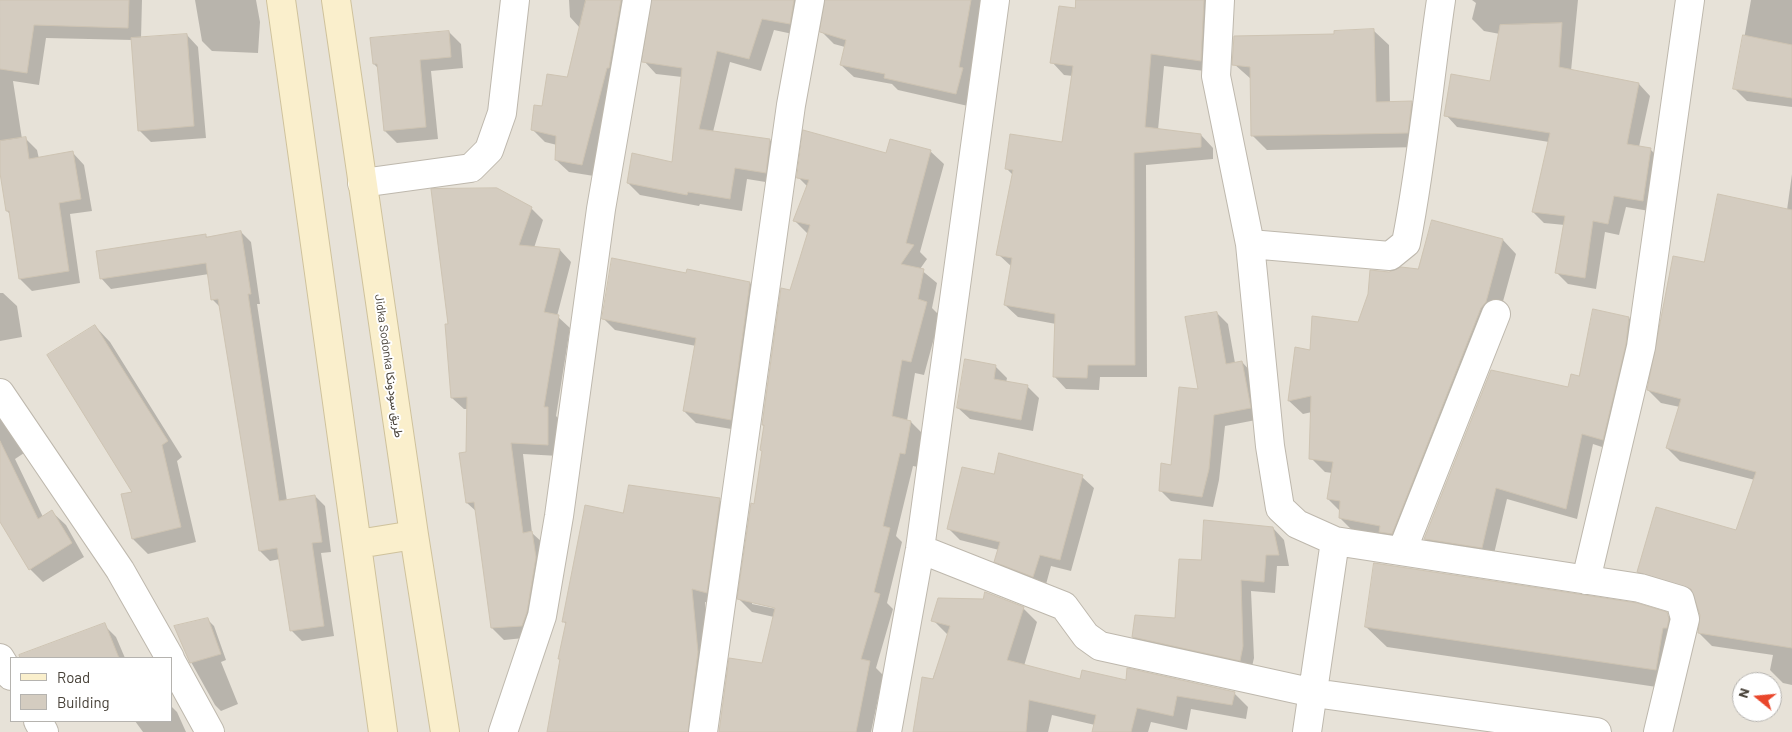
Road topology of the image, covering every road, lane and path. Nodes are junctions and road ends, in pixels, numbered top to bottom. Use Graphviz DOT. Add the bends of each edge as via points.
graph roads {
  1 [pos="281,0"];
  2 [pos="336,0"];
  3 [pos="515,0"];
  4 [pos="637,0"];
  5 [pos="810,0"];
  6 [pos="995,0"];
  7 [pos="1220,0"];
  8 [pos="1441,0"];
  9 [pos="1690,0"];
  10 [pos="362,183"];
  11 [pos="1250,244"];
  12 [pos="1496,314"];
  13 [pos="0,392"];
  14 [pos="414,535"];
  15 [pos="1335,541"];
  16 [pos="358,544"];
  17 [pos="920,549"];
  18 [pos="1402,551"];
  19 [pos="1586,580"];
  20 [pos="168,657"];
  21 [pos="0,658"];
  22 [pos="172,664"];
  23 [pos="10,674"];
  24 [pos="1314,693"];
  25 [pos="210,732"];
  26 [pos="383,732"];
  27 [pos="445,732"];
  28 [pos="503,732"];
  29 [pos="703,732"];
  30 [pos="887,732"];
  31 [pos="1307,732"];
  32 [pos="1597,732"];
  33 [pos="1658,732"];
  1 -- 16 [label="main road"];
  2 -- 10 [label="main road, Jidka Sodonka طريق سودونكا"];
  3 -- 10 [label="street" via="502,113 489,150 471,168"];
  4 -- 28 [label="street" via="601,209 542,616"];
  5 -- 29 [label="street" via="791,105"];
  6 -- 17 [label="street"];
  7 -- 11 [label="street" via="1216,76"];
  8 -- 11 [label="street" via="1429,78 1420,174 1406,243 1390,256"];
  9 -- 19 [label="street" via="1641,347"];
  10 -- 14 [label="main road, Jidka Sodonka طريق سودونكا"];
  11 -- 15 [label="street" via="1270,446 1280,508 1297,524"];
  12 -- 18 [label="street"];
  13 -- 20 [label="street" via="120,570"];
  14 -- 16 [label="main road"];
  14 -- 27 [label="main road, Jidka Sodonka طريق سودونكا"];
  15 -- 18 [label="street"];
  15 -- 24 [label="street"];
  16 -- 26 [label="main road"];
  17 -- 24 [label="street" via="1064,606 1086,636 1100,646"];
  17 -- 30 [label="street"];
  18 -- 19 [label="street"];
  19 -- 33 [label="street" via="1640,588 1680,600 1686,619"];
  21 -- 23 [label="street"];
  22 -- 25 [label="street"];
  24 -- 31 [label="street"];
  24 -- 32 [label="street"];
}
